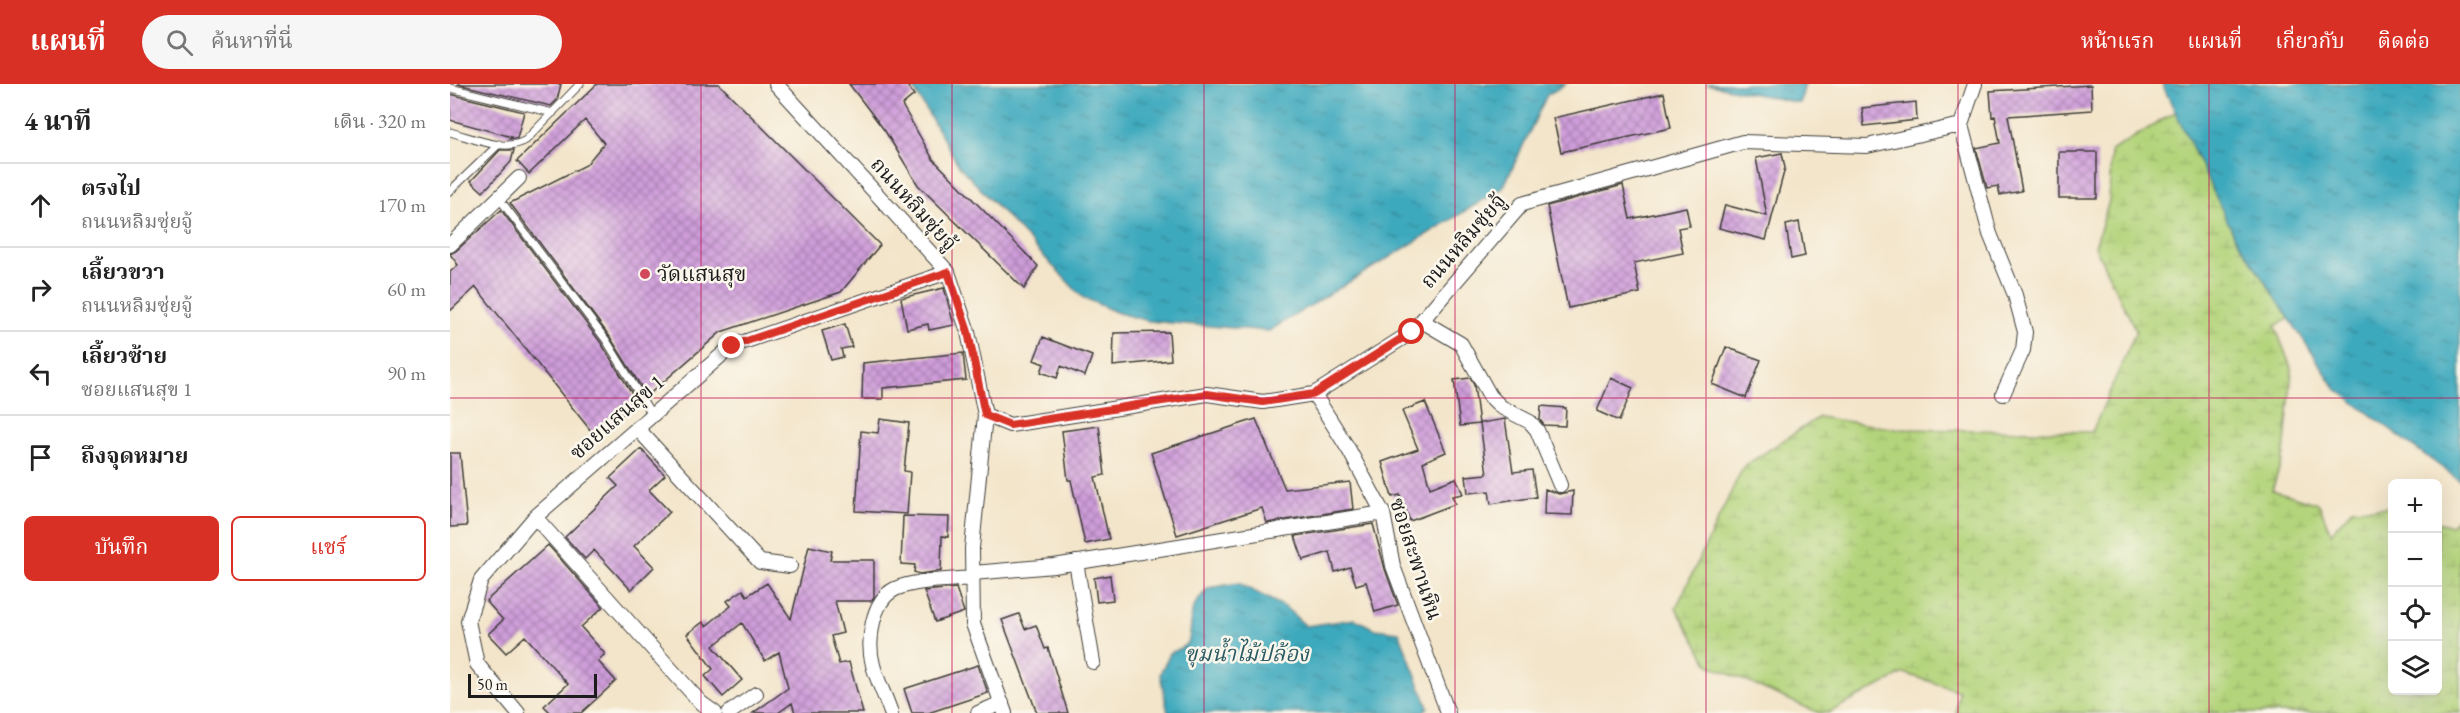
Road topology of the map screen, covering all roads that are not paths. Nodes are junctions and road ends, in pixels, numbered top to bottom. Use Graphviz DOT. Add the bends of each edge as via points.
graph roads {
  1 [pos="580,84"];
  2 [pos="776,84"];
  3 [pos="1975,84"];
  4 [pos="450,88"];
  5 [pos="553,113"];
  6 [pos="1960,125"];
  7 [pos="450,132"];
  8 [pos="499,144"];
  9 [pos="519,178"];
  10 [pos="450,191"];
  11 [pos="498,197"];
  12 [pos="450,245"];
  13 [pos="948,272"];
  14 [pos="1422,321"];
  15 [pos="1314,394"];
  16 [pos="2003,394"];
  17 [pos="652,415"];
  18 [pos="985,415"];
  19 [pos="637,428"];
  20 [pos="1560,485"];
  21 [pos="1383,513"];
  22 [pos="535,517"];
  23 [pos="1076,562"];
  24 [pos="790,566"];
  25 [pos="973,576"];
  26 [pos="1093,662"];
  27 [pos="756,694"];
  28 [pos="701,703"];
  29 [pos="1004,708"];
  30 [pos="518,713"];
  31 [pos="689,713"];
  32 [pos="716,713"];
  33 [pos="729,713"];
  34 [pos="891,713"];
  35 [pos="978,713"];
  36 [pos="1448,713"];
  1 -- 5 [label="lane"];
  2 -- 13 [label="street, ถนนหลิมซุ่ยจู้"];
  3 -- 6 [label="street"];
  4 -- 5 [label="lane"];
  5 -- 8 [label="lane" via="517,146"];
  6 -- 14 [label="street, ถนนหลิมซุ่ยจู้" via="1867,146 1743,142 1522,204"];
  6 -- 16 [label="street" via="1990,234 2015,295 2025,332 2023,350"];
  7 -- 8 [label="lane"];
  8 -- 10 [label="lane"];
  9 -- 11 [label="street"];
  11 -- 12 [label="street"];
  11 -- 17 [label="lane" via="606,340"];
  13 -- 17 [label="street, ซอยแสนสุข 1" via="732,346"];
  13 -- 18 [label="street, ถนนหลิมซุ่ยจู้" via="968,332"];
  14 -- 15 [label="street, ถนนหลิมซุ่ยจู้" via="1412,332"];
  14 -- 20 [label="street" via="1461,344 1490,396 1537,430"];
  15 -- 18 [label="street, ถนนหลิมซุ่ยจู้" via="1263,402 1207,394 1010,425"];
  15 -- 21 [label="street, ซอยสะพานหิน"];
  17 -- 19 [label="street, ซอยแสนสุข 1"];
  18 -- 25 [label="street" via="972,548"];
  19 -- 22 [label="street, ซอยแสนสุข 1"];
  19 -- 24 [label="street" via="760,562"];
  21 -- 23 [label="street"];
  21 -- 36 [label="street, ซอยสะพานหิน" via="1392,566"];
  22 -- 28 [label="street"];
  22 -- 30 [label="street, ซอยแสนสุข 1" via="481,580 468,621 477,664"];
  23 -- 25 [label="street"];
  23 -- 26 [label="street"];
  25 -- 29 [label="street" via="973,624"];
  25 -- 34 [label="street" via="910,585 883,598 872,632 872,664"];
  27 -- 33 [label="street"];
  28 -- 31 [label="street"];
  28 -- 32 [label="street"];
  29 -- 35 [label="street"];
}
